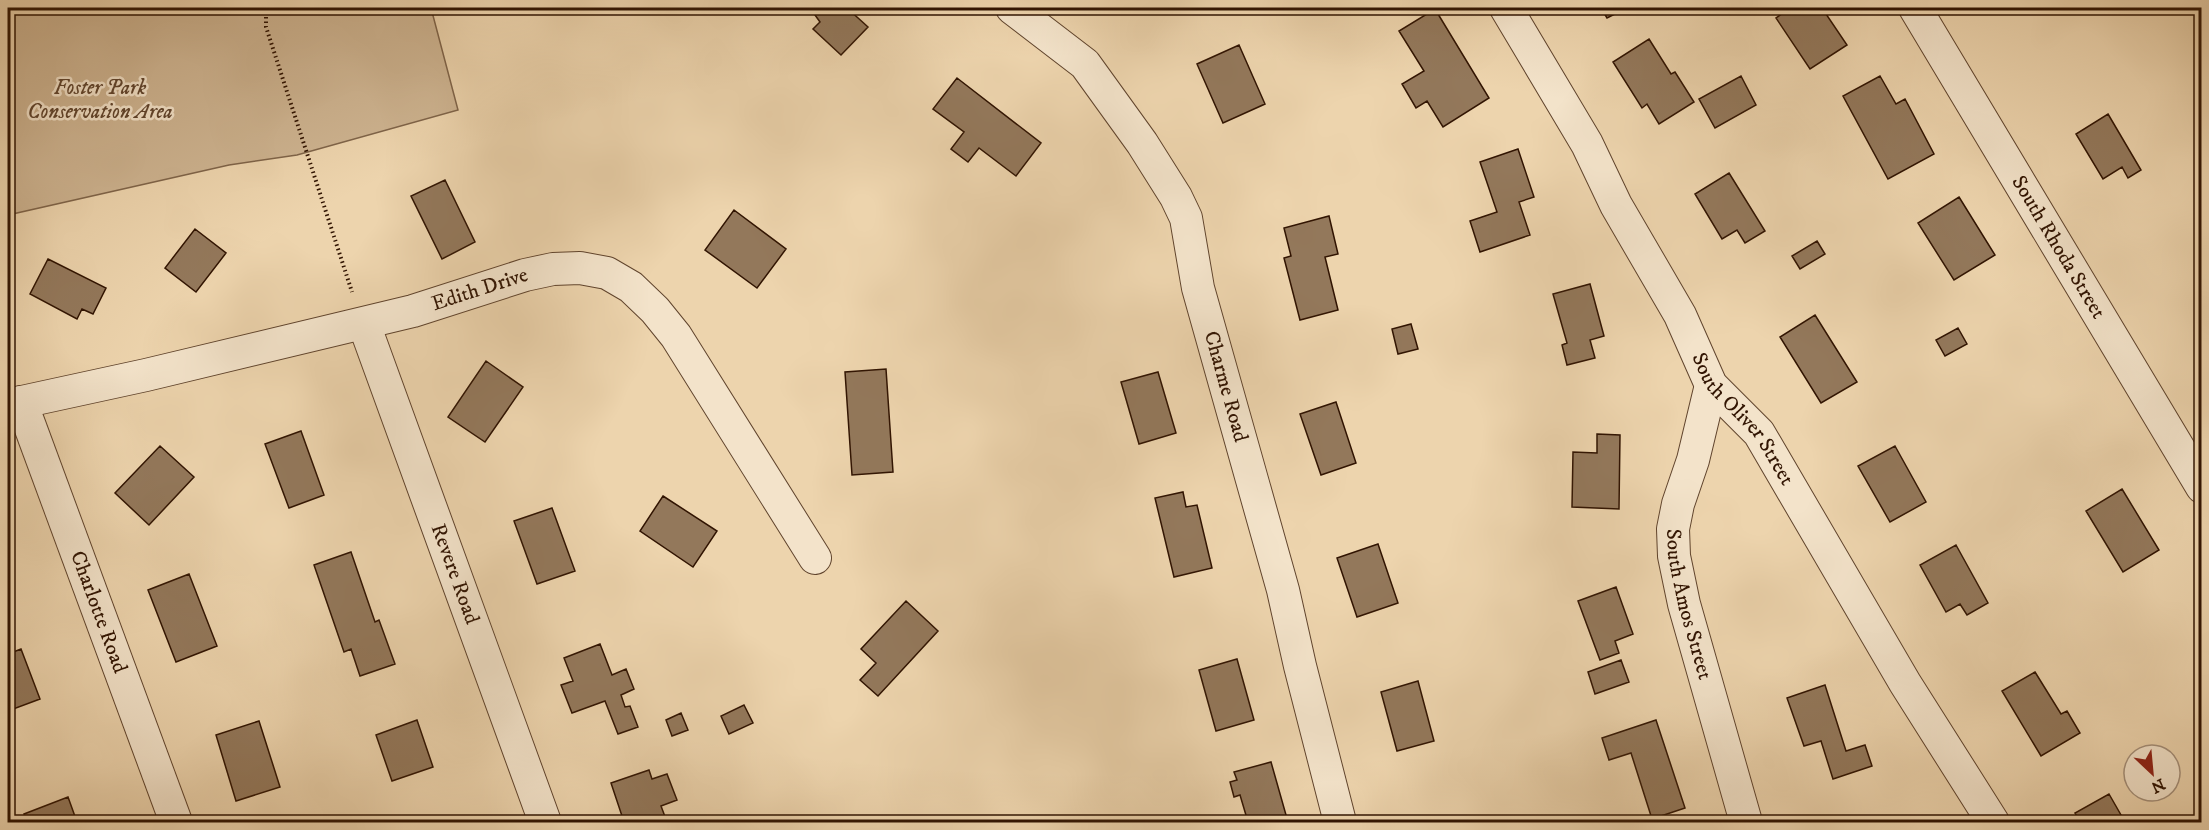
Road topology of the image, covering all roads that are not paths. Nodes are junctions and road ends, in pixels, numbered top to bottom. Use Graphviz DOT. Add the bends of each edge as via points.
graph roads {
  1 [pos="1012,8"];
  2 [pos="1506,8"];
  3 [pos="1915,8"];
  4 [pos="364,324"];
  5 [pos="1711,385"];
  6 [pos="14,403"];
  7 [pos="2202,487"];
  8 [pos="815,558"];
  9 [pos="176,822"];
  10 [pos="545,822"];
  11 [pos="1340,822"];
  12 [pos="1746,822"];
  13 [pos="1993,822"];
  1 -- 11 [label="street, Charme Road" via="1085,64 1137,135 1186,219 1198,288 1283,590"];
  2 -- 5 [label="street, South Oliver Street" via="1587,144 1616,205 1680,315"];
  3 -- 7 [label="street, South Rhoda Street"];
  4 -- 6 [label="street, Edith Drive"];
  4 -- 8 [label="street, Edith Drive" via="544,271 580,268 607,273 631,287 676,336"];
  4 -- 10 [label="street, Revere Road"];
  5 -- 12 [label="street, South Amos Street" via="1678,504 1673,529 1674,556"];
  5 -- 13 [label="street, South Oliver Street" via="1759,433 1905,683"];
  6 -- 9 [label="street, Charlotte Road"];
}
